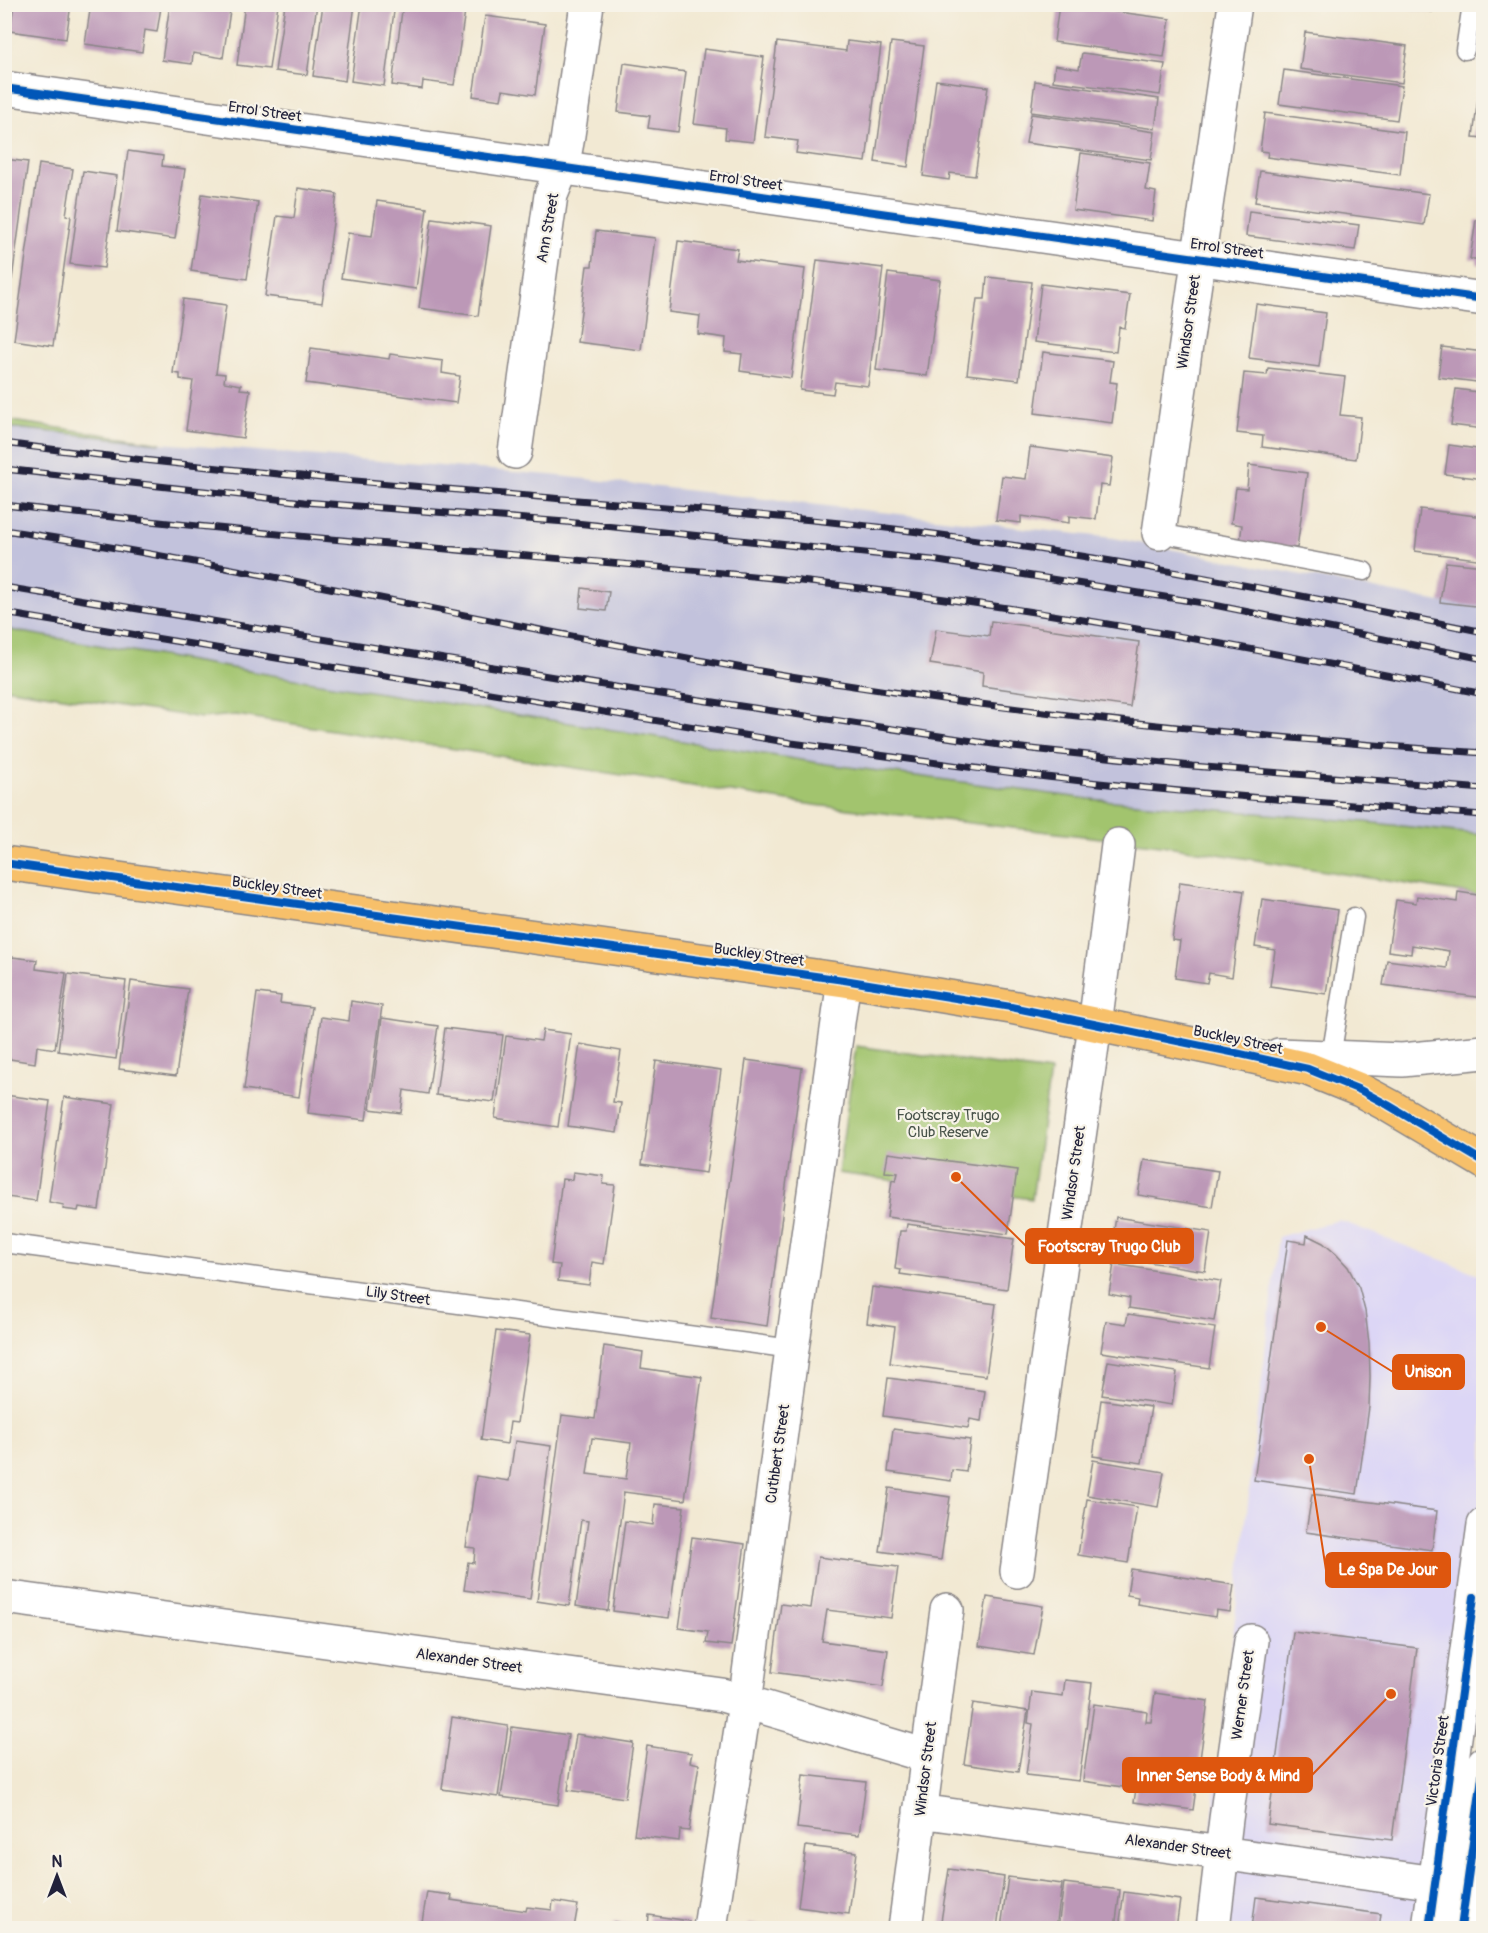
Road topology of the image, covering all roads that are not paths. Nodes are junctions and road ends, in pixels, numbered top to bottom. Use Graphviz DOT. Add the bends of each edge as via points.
graph roads {
  1 [pos="587,4"];
  2 [pos="1472,4"];
  3 [pos="1231,5"];
  4 [pos="1466,50"];
  5 [pos="4,88"];
  6 [pos="562,168"];
  7 [pos="1198,259"];
  8 [pos="1484,299"];
  9 [pos="515,452"];
  10 [pos="1159,533"];
  11 [pos="1364,571"];
  12 [pos="1118,844"];
  13 [pos="4,863"];
  14 [pos="1354,917"];
  15 [pos="844,980"];
  16 [pos="1095,1025"];
  17 [pos="1484,1052"];
  18 [pos="1329,1067"];
  19 [pos="1484,1162"];
  20 [pos="4,1243"];
  21 [pos="792,1349"];
  22 [pos="1484,1525"];
  23 [pos="1017,1572"];
  24 [pos="4,1597"];
  25 [pos="947,1610"];
  26 [pos="1251,1641"];
  27 [pos="745,1703"];
  28 [pos="927,1756"];
  29 [pos="1484,1763"];
  30 [pos="920,1811"];
  31 [pos="1479,1831"];
  32 [pos="1223,1854"];
  33 [pos="1436,1883"];
  34 [pos="710,1929"];
  35 [pos="905,1929"];
  36 [pos="1213,1929"];
  37 [pos="1429,1929"];
  38 [pos="1461,1929"];
  1 -- 6 [label="street, Ann Street"];
  2 -- 4 [label="lane"];
  3 -- 7 [label="street, Windsor Street"];
  5 -- 6 [label="street, Errol Street"];
  6 -- 7 [label="street, Errol Street"];
  6 -- 9 [label="street, Ann Street" via="551,195"];
  7 -- 8 [label="street, Errol Street"];
  7 -- 10 [label="street, Windsor Street"];
  10 -- 11 [label="lane"];
  12 -- 16 [label="street, Windsor Street"];
  13 -- 15 [label="main road, Buckley Street"];
  14 -- 18 [label="lane"];
  15 -- 16 [label="main road, Buckley Street"];
  15 -- 21 [label="street, Cuthbert Street"];
  16 -- 18 [label="main road, Buckley Street" via="1308,1069"];
  16 -- 23 [label="street, Windsor Street"];
  17 -- 18 [label="street"];
  18 -- 19 [label="main road, Buckley Street"];
  20 -- 21 [label="lane, Lily Street"];
  21 -- 27 [label="street, Cuthbert Street"];
  22 -- 33 [label="street, Victoria Street"];
  24 -- 27 [label="street, Alexander Street" via="722,1695"];
  25 -- 28 [label="street, Windsor Street"];
  26 -- 32 [label="street, Werner Street"];
  27 -- 28 [label="street, Alexander Street"];
  27 -- 34 [label="street, Cuthbert Street"];
  28 -- 30 [label="street, Windsor Street"];
  29 -- 31 [label="street"];
  30 -- 32 [label="street, Alexander Street"];
  30 -- 35 [label="street, Windsor Street"];
  31 -- 38 [label="street"];
  32 -- 33 [label="street, Alexander Street"];
  32 -- 36 [label="street, Werner Street"];
  33 -- 37 [label="street, Victoria Street"];
}
